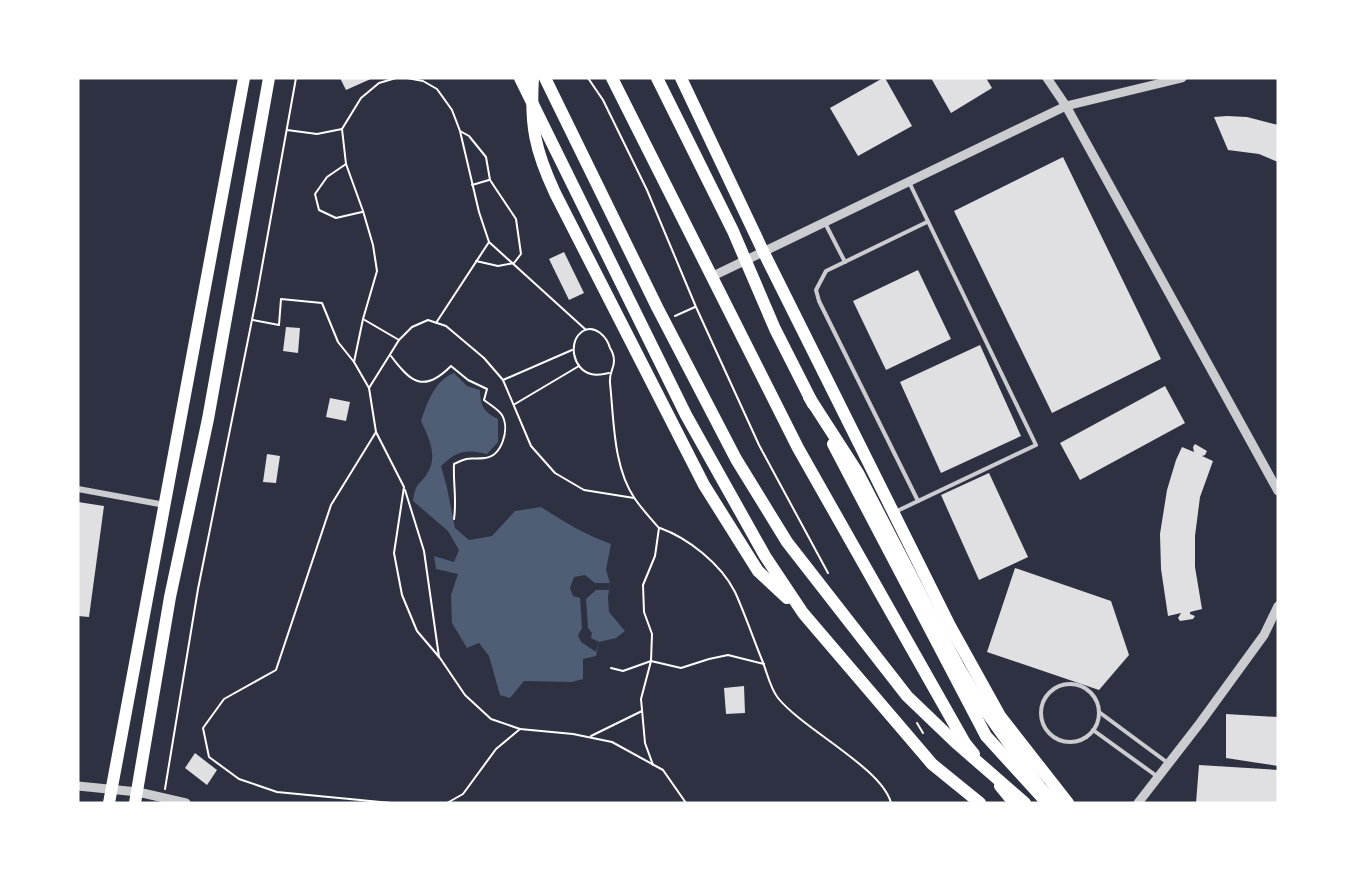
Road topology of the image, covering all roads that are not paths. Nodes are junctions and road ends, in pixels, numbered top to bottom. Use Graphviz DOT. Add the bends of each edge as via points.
graph roads {
  1 [pos="244,78"];
  2 [pos="269,78"];
  3 [pos="520,78"];
  4 [pos="533,78"];
  5 [pos="545,78"];
  6 [pos="612,78"];
  7 [pos="657,78"];
  8 [pos="681,78"];
  9 [pos="1047,78"];
  10 [pos="1182,78"];
  11 [pos="1066,106"];
  12 [pos="908,181"];
  13 [pos="824,221"];
  14 [pos="927,222"];
  15 [pos="763,251"];
  16 [pos="746,259"];
  17 [pos="845,262"];
  18 [pos="713,276"];
  19 [pos="809,397"];
  20 [pos="78,489"];
  21 [pos="1278,491"];
  22 [pos="918,501"];
  23 [pos="165,505"];
  24 [pos="894,512"];
  25 [pos="1278,606"];
  26 [pos="803,613"];
  27 [pos="1099,712"];
  28 [pos="1093,730"];
  29 [pos="1169,764"];
  30 [pos="1158,777"];
  31 [pos="78,786"];
  32 [pos="113,789"];
  33 [pos="136,797"];
  34 [pos="109,803"];
  35 [pos="186,803"];
  36 [pos="980,803"];
  37 [pos="1014,803"];
  38 [pos="1025,803"];
  39 [pos="1047,803"];
  40 [pos="1056,803"];
  41 [pos="1068,803"];
  42 [pos="1138,803"];
  1 -- 23 [label="main road"];
  2 -- 33 [label="main road"];
  3 -- 26 [label="main road" via="686,415 765,556"];
  4 -- 26 [label="main road" via="532,124 547,175 704,485 758,571"];
  5 -- 38 [label="main road" via="736,459 787,542 907,696"];
  6 -- 18 [label="main road"];
  7 -- 16 [label="main road"];
  8 -- 15 [label="main road"];
  9 -- 11 [label="street"];
  10 -- 11 [label="street"];
  11 -- 12 [label="street"];
  11 -- 21 [label="street"];
  12 -- 13 [label="street"];
  12 -- 14 [label="lane"];
  13 -- 15 [label="street"];
  13 -- 17 [label="lane"];
  14 -- 17 [label="lane"];
  14 -- 22 [label="lane" via="1036,445"];
  15 -- 16 [label="street"];
  15 -- 24 [label="main road"];
  16 -- 18 [label="street"];
  16 -- 19 [label="main road"];
  17 -- 22 [label="lane" via="820,280 816,290 819,301"];
  18 -- 37 [label="main road" via="798,448 959,733"];
  19 -- 39 [label="main road" via="986,736"];
  19 -- 40 [label="main road" via="858,473 980,703 1040,787"];
  20 -- 23 [label="street"];
  22 -- 24 [label="lane"];
  23 -- 32 [label="main road"];
  24 -- 41 [label="main road" via="1000,716"];
  25 -- 29 [label="street" via="1264,635"];
  26 -- 36 [label="main road" via="932,764"];
  27 -- 28 [label="lane"];
  27 -- 28 [label="lane" via="1086,688 1068,683 1052,690 1041,706 1043,725 1057,739 1077,741"];
  27 -- 29 [label="lane"];
  28 -- 30 [label="lane"];
  29 -- 30 [label="street"];
  30 -- 42 [label="street"];
  31 -- 32 [label="street"];
  32 -- 33 [label="street"];
  32 -- 34 [label="main road"];
  33 -- 35 [label="street"];
}
